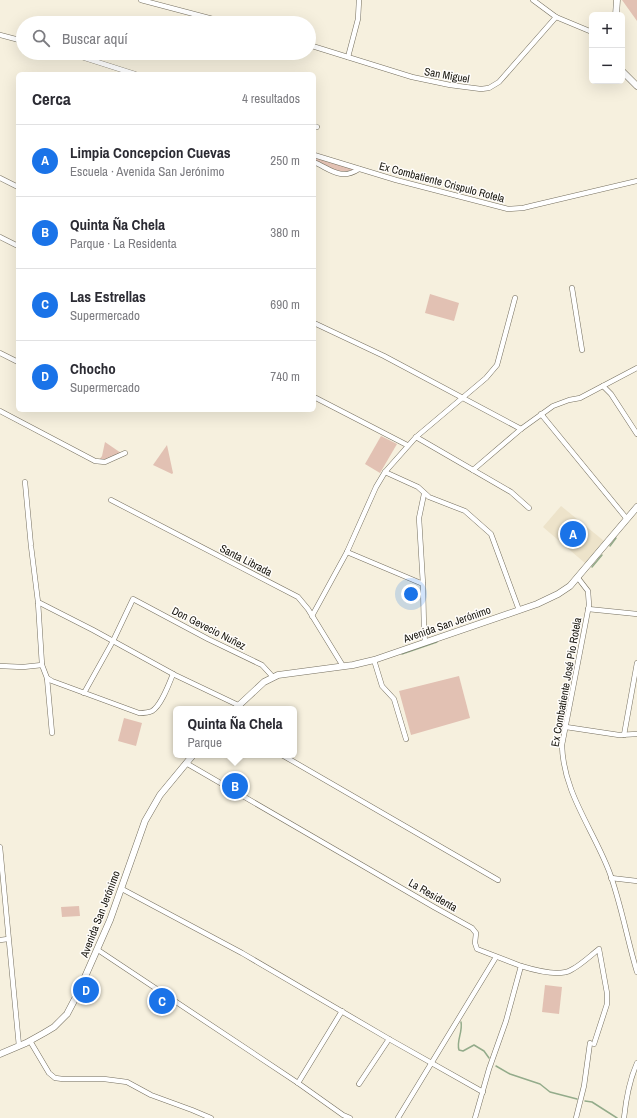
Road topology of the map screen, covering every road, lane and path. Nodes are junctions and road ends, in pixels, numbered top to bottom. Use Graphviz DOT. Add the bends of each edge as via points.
graph roads {
  1 [pos="141,0"];
  2 [pos="359,0"];
  3 [pos="533,0"];
  4 [pos="617,0"];
  5 [pos="616,12"];
  6 [pos="202,16"];
  7 [pos="556,17"];
  8 [pos="589,31"];
  9 [pos="0,35"];
  10 [pos="16,39"];
  11 [pos="316,47"];
  12 [pos="348,58"];
  13 [pos="91,60"];
  14 [pos="129,72"];
  15 [pos="625,74"];
  16 [pos="637,86"];
  17 [pos="316,156"];
  18 [pos="316,163"];
  19 [pos="359,169"];
  20 [pos="0,178"];
  21 [pos="637,181"];
  22 [pos="16,186"];
  23 [pos="0,237"];
  24 [pos="16,245"];
  25 [pos="572,288"];
  26 [pos="515,298"];
  27 [pos="316,324"];
  28 [pos="582,350"];
  29 [pos="0,352"];
  30 [pos="16,361"];
  31 [pos="637,368"];
  32 [pos="603,386"];
  33 [pos="316,398"];
  34 [pos="462,398"];
  35 [pos="0,411"];
  36 [pos="541,414"];
  37 [pos="521,429"];
  38 [pos="637,434"];
  39 [pos="416,437"];
  40 [pos="407,446"];
  41 [pos="125,453"];
  42 [pos="473,470"];
  43 [pos="385,472"];
  44 [pos="25,482"];
  45 [pos="424,494"];
  46 [pos="111,500"];
  47 [pos="529,508"];
  48 [pos="637,508"];
  49 [pos="627,519"];
  50 [pos="347,552"];
  51 [pos="578,578"];
  52 [pos="423,584"];
  53 [pos="38,602"];
  54 [pos="588,608"];
  55 [pos="519,610"];
  56 [pos="637,614"];
  57 [pos="312,616"];
  58 [pos="113,641"];
  59 [pos="426,642"];
  60 [pos="374,660"];
  61 [pos="637,663"];
  62 [pos="42,665"];
  63 [pos="0,666"];
  64 [pos="343,666"];
  65 [pos="174,674"];
  66 [pos="273,677"];
  67 [pos="47,678"];
  68 [pos="84,693"];
  69 [pos="234,706"];
  70 [pos="237,706"];
  71 [pos="566,727"];
  72 [pos="52,733"];
  73 [pos="637,734"];
  74 [pos="624,735"];
  75 [pos="406,739"];
  76 [pos="190,758"];
  77 [pos="287,758"];
  78 [pos="186,763"];
  79 [pos="0,847"];
  80 [pos="611,878"];
  81 [pos="498,880"];
  82 [pos="637,881"];
  83 [pos="122,889"];
  84 [pos="8,939"];
  85 [pos="0,940"];
  86 [pos="98,950"];
  87 [pos="496,957"];
  88 [pos="635,961"];
  89 [pos="521,966"];
  90 [pos="637,972"];
  91 [pos="342,1011"];
  92 [pos="389,1039"];
  93 [pos="30,1041"];
  94 [pos="19,1046"];
  95 [pos="0,1054"];
  96 [pos="432,1063"];
  97 [pos="637,1064"];
  98 [pos="298,1083"];
  99 [pos="358,1084"];
  100 [pos="483,1092"];
  101 [pos="211,1118"];
  102 [pos="350,1118"];
  103 [pos="398,1118"];
  104 [pos="475,1118"];
  105 [pos="576,1118"];
  106 [pos="624,1118"];
  1 -- 6 [label="street"];
  2 -- 12 [label="street" via="358,19"];
  3 -- 7 [label="street"];
  4 -- 5 [label="street"];
  7 -- 8 [label="street"];
  7 -- 12 [label="street, San Miguel" via="499,82 489,88 442,84"];
  9 -- 10 [label="street"];
  11 -- 12 [label="street, San Miguel"];
  13 -- 14 [label="street"];
  15 -- 16 [label="street"];
  17 -- 19 [label="street, Ex Combatiente Crispulo Rotela"];
  18 -- 19 [label="street, Ex Combatiente Crispulo Rotela" via="337,174 351,173"];
  19 -- 21 [label="street, Ex Combatiente Crispulo Rotela" via="508,208 523,208"];
  20 -- 22 [label="street"];
  23 -- 24 [label="street"];
  25 -- 28 [label="street"];
  26 -- 34 [label="street" via="496,365 486,378"];
  27 -- 34 [label="street" via="384,356"];
  29 -- 30 [label="street"];
  31 -- 32 [label="street"];
  32 -- 36 [label="street" via="580,398 553,406"];
  32 -- 38 [label="street"];
  33 -- 40 [label="street"];
  34 -- 37 [label="street"];
  34 -- 39 [label="street"];
  35 -- 41 [label="street" via="95,460 105,462"];
  36 -- 37 [label="street"];
  36 -- 49 [label="street"];
  37 -- 42 [label="street"];
  39 -- 40 [label="street"];
  39 -- 42 [label="street"];
  40 -- 43 [label="street"];
  42 -- 47 [label="street" via="510,492"];
  43 -- 45 [label="street" via="418,487"];
  43 -- 50 [label="street" via="376,486"];
  44 -- 53 [label="street"];
  45 -- 52 [label="street" via="419,518"];
  45 -- 55 [label="street" via="465,511 491,534"];
  46 -- 57 [label="street, Santa Librada" via="298,597"];
  48 -- 49 [label="street, Avenida San Jerónimo"];
  49 -- 51 [label="street, Avenida San Jerónimo"];
  50 -- 52 [label="street"];
  50 -- 57 [label="street"];
  51 -- 54 [label="street, Ex Combatiente José Pio Rotela" via="588,590"];
  51 -- 55 [label="street, Avenida San Jerónimo" via="566,590"];
  52 -- 59 [label="street"];
  53 -- 58 [label="street"];
  53 -- 62 [label="street"];
  54 -- 56 [label="street"];
  54 -- 71 [label="street, Ex Combatiente José Pio Rotela"];
  55 -- 59 [label="street, Avenida San Jerónimo"];
  57 -- 64 [label="street, Santa Librada"];
  58 -- 65 [label="street"];
  58 -- 66 [label="street, Don Gevecio Nuñez" via="133,599 262,665"];
  58 -- 68 [label="street"];
  59 -- 60 [label="street, Avenida San Jerónimo"];
  60 -- 64 [label="street, Avenida San Jerónimo"];
  60 -- 75 [label="street" via="382,686 394,699"];
  61 -- 74 [label="street"];
  62 -- 63 [label="street"];
  62 -- 67 [label="street"];
  64 -- 66 [label="street, Avenida San Jerónimo" via="285,673"];
  65 -- 68 [label="street" via="157,707 150,712 139,713"];
  65 -- 69 [label="street"];
  66 -- 70 [label="street, Avenida San Jerónimo"];
  67 -- 68 [label="street"];
  67 -- 72 [label="street"];
  71 -- 74 [label="street"];
  71 -- 80 [label="street, Ex Combatiente José Pio Rotela" via="562,754 568,781"];
  73 -- 74 [label="street"];
  76 -- 78 [label="street, Avenida San Jerónimo"];
  77 -- 81 [label="street"];
  78 -- 83 [label="street, Avenida San Jerónimo" via="152,807"];
  78 -- 87 [label="street, La Residenta" via="472,928 476,932 477,949"];
  79 -- 84 [label="street"];
  80 -- 82 [label="street"];
  80 -- 88 [label="street, Ex Combatiente José Pio Rotela"];
  83 -- 86 [label="street, Avenida San Jerónimo"];
  83 -- 91 [label="street" via="242,953"];
  84 -- 85 [label="street"];
  84 -- 94 [label="street"];
  86 -- 93 [label="street, Avenida San Jerónimo" via="67,1014 54,1027"];
  86 -- 98 [label="street"];
  87 -- 89 [label="street, La Residenta"];
  87 -- 96 [label="street"];
  88 -- 90 [label="street, Ex Combatiente José Pio Rotela"];
  89 -- 100 [label="street"];
  89 -- 105 [label="street, La Residenta" via="563,973 600,949 607,1004 592,1044"];
  91 -- 92 [label="street"];
  91 -- 98 [label="street"];
  92 -- 96 [label="street"];
  92 -- 99 [label="street"];
  93 -- 94 [label="street, Avenida San Jerónimo"];
  93 -- 101 [label="street" via="49,1073 55,1078 127,1082 151,1095"];
  94 -- 95 [label="street, Avenida San Jerónimo"];
  96 -- 100 [label="street"];
  96 -- 103 [label="street"];
  97 -- 106 [label="street" via="628,1091"];
  98 -- 102 [label="street"];
  100 -- 104 [label="street"];
}
